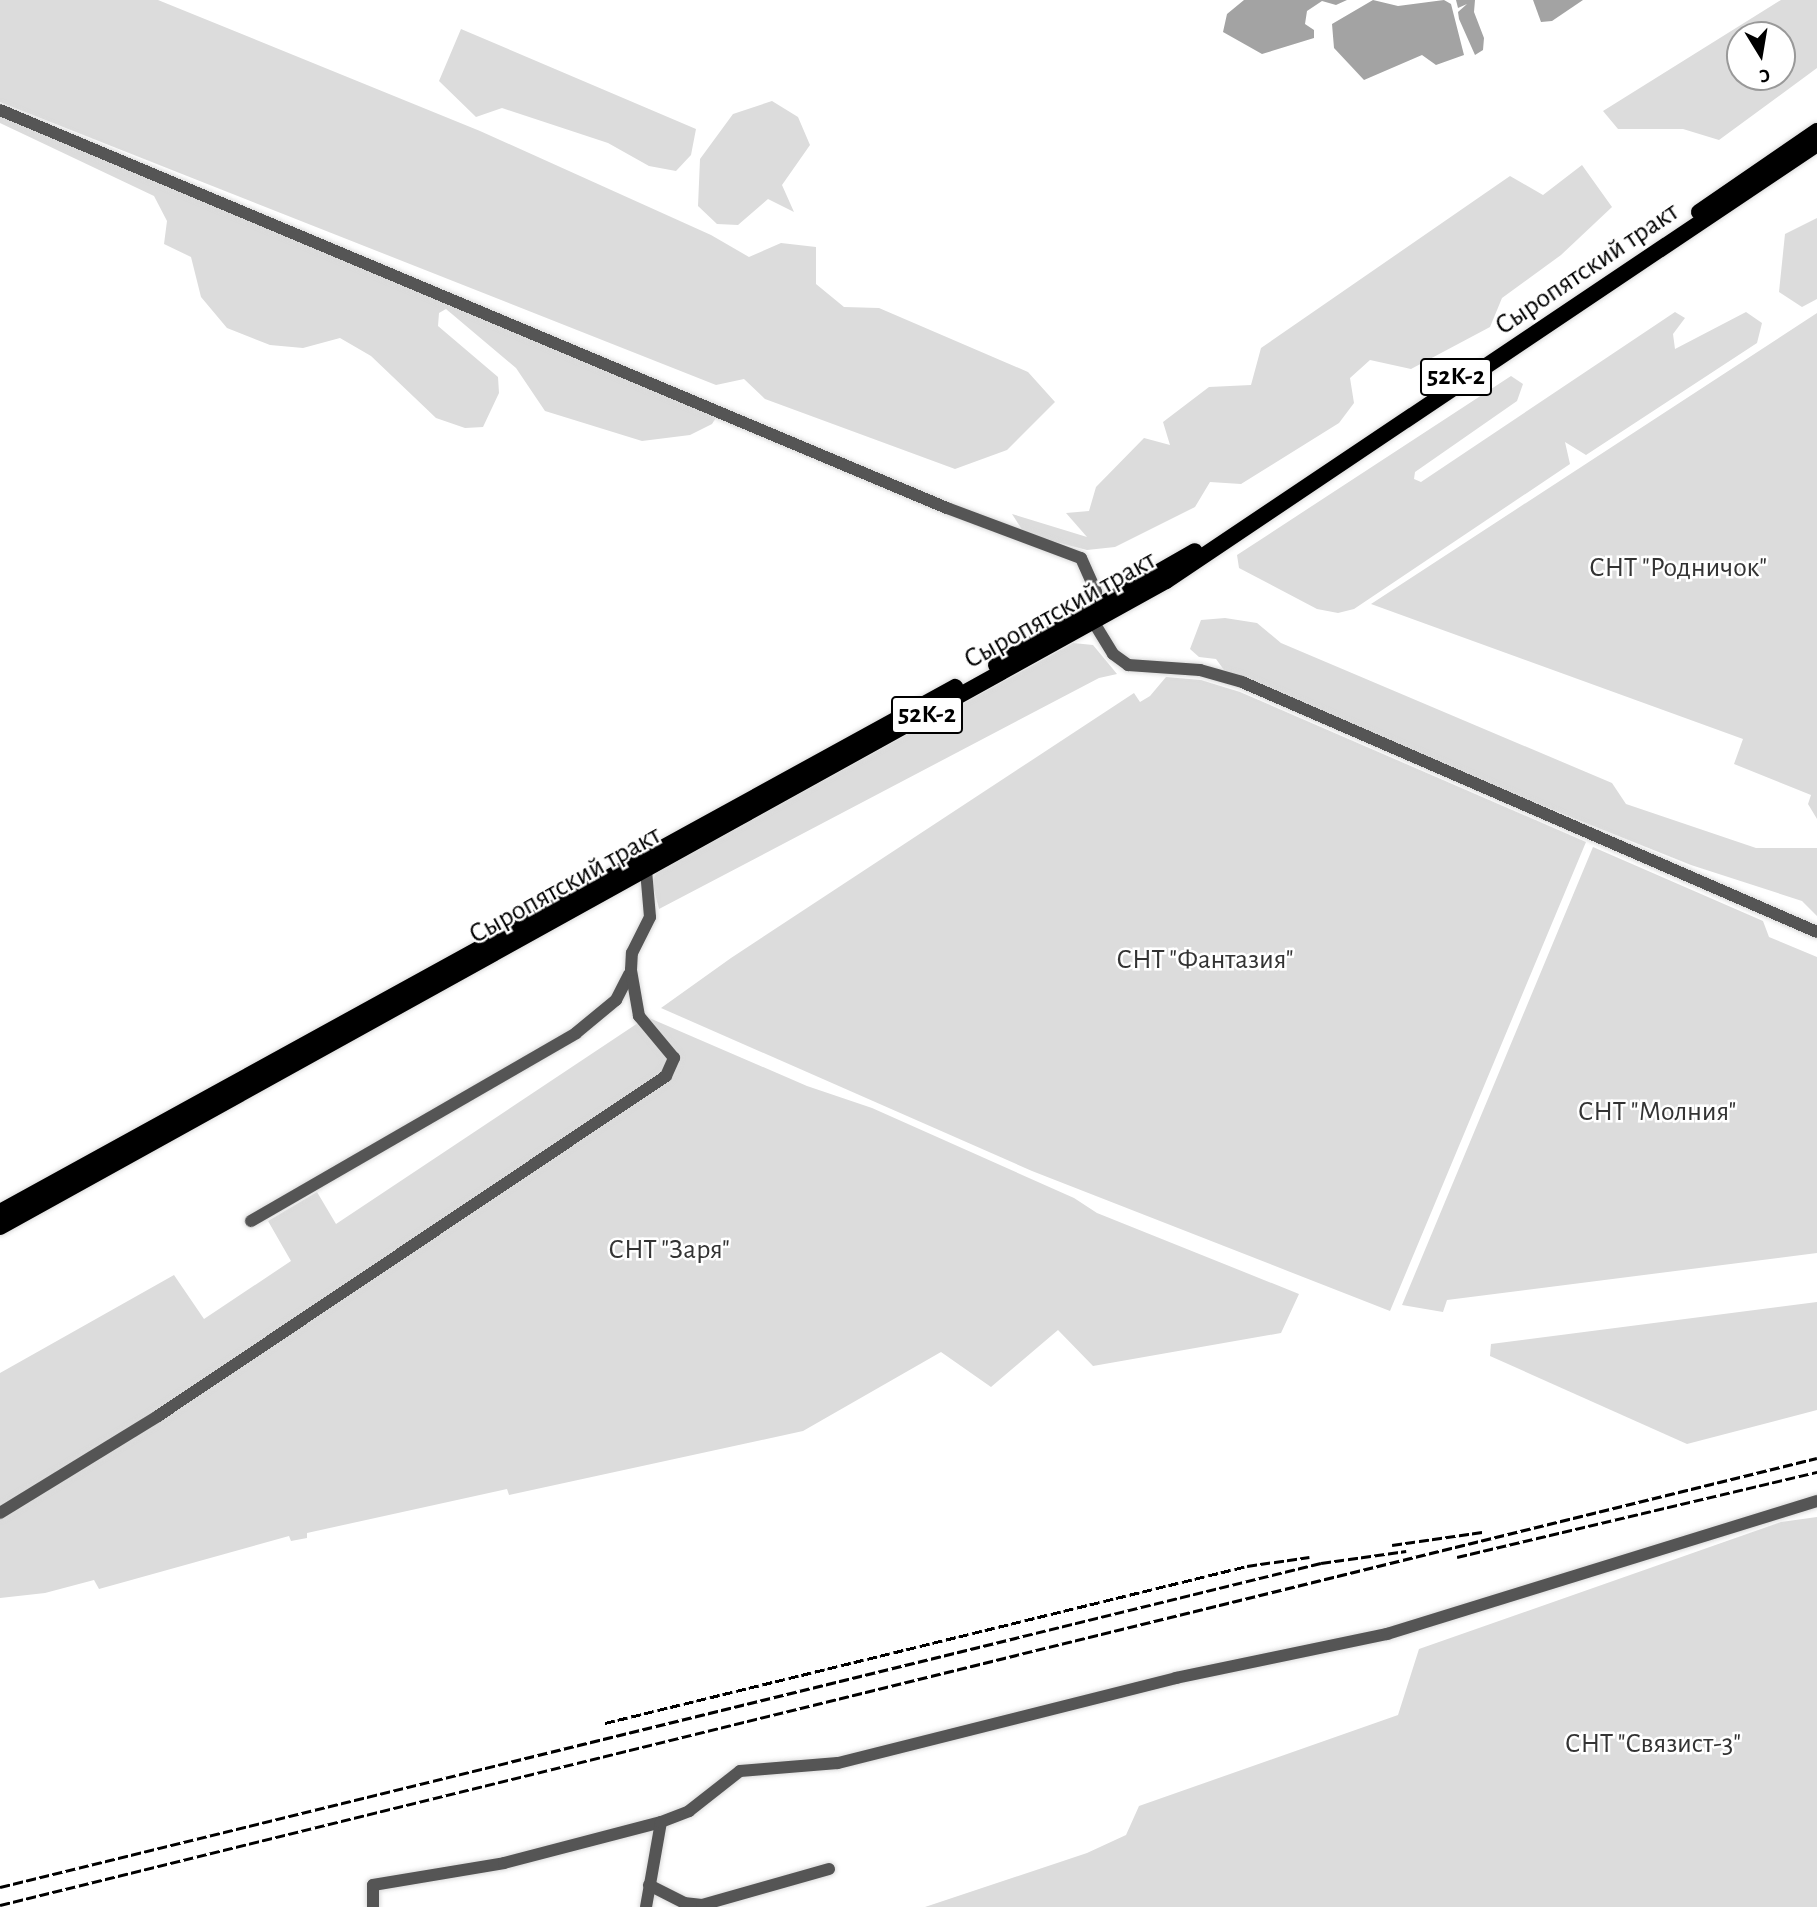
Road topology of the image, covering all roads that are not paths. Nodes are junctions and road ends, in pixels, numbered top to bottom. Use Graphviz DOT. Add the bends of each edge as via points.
graph roads {
  1 [pos="0,110"];
  2 [pos="1817,131"];
  3 [pos="1817,144"];
  4 [pos="1091,618"];
  5 [pos="646,870"];
  6 [pos="1817,932"];
  7 [pos="631,970"];
  8 [pos="0,1212"];
  9 [pos="251,1222"];
  10 [pos="0,1227"];
  11 [pos="1817,1501"];
  12 [pos="0,1513"];
  13 [pos="661,1822"];
  14 [pos="829,1869"];
  15 [pos="649,1885"];
  16 [pos="373,1907"];
  17 [pos="646,1907"];
  1 -- 4 [label="street" via="947,508 1081,558 1096,592"];
  2 -- 4 [label="main road, Сыропятский тракт / 52К-2"];
  3 -- 4 [label="main road, Сыропятский тракт / 52К-2" via="1218,550"];
  4 -- 5 [label="main road, Сыропятский тракт / 52К-2"];
  4 -- 6 [label="street" via="1113,654 1128,665 1200,670 1242,682"];
  4 -- 8 [label="main road, Сыропятский тракт / 52К-2"];
  5 -- 7 [label="street" via="650,917 632,953"];
  5 -- 10 [label="main road, Сыропятский тракт / 52К-2"];
  7 -- 9 [label="street" via="615,1000 576,1033"];
  7 -- 12 [label="street" via="639,1016 674,1058 666,1076 158,1416"];
  11 -- 13 [label="street" via="1387,1634 1176,1678 838,1763 740,1770 689,1811"];
  13 -- 15 [label="street"];
  13 -- 16 [label="street" via="504,1863 373,1885"];
  14 -- 15 [label="street" via="702,1905 684,1903"];
  15 -- 17 [label="street"];
}
